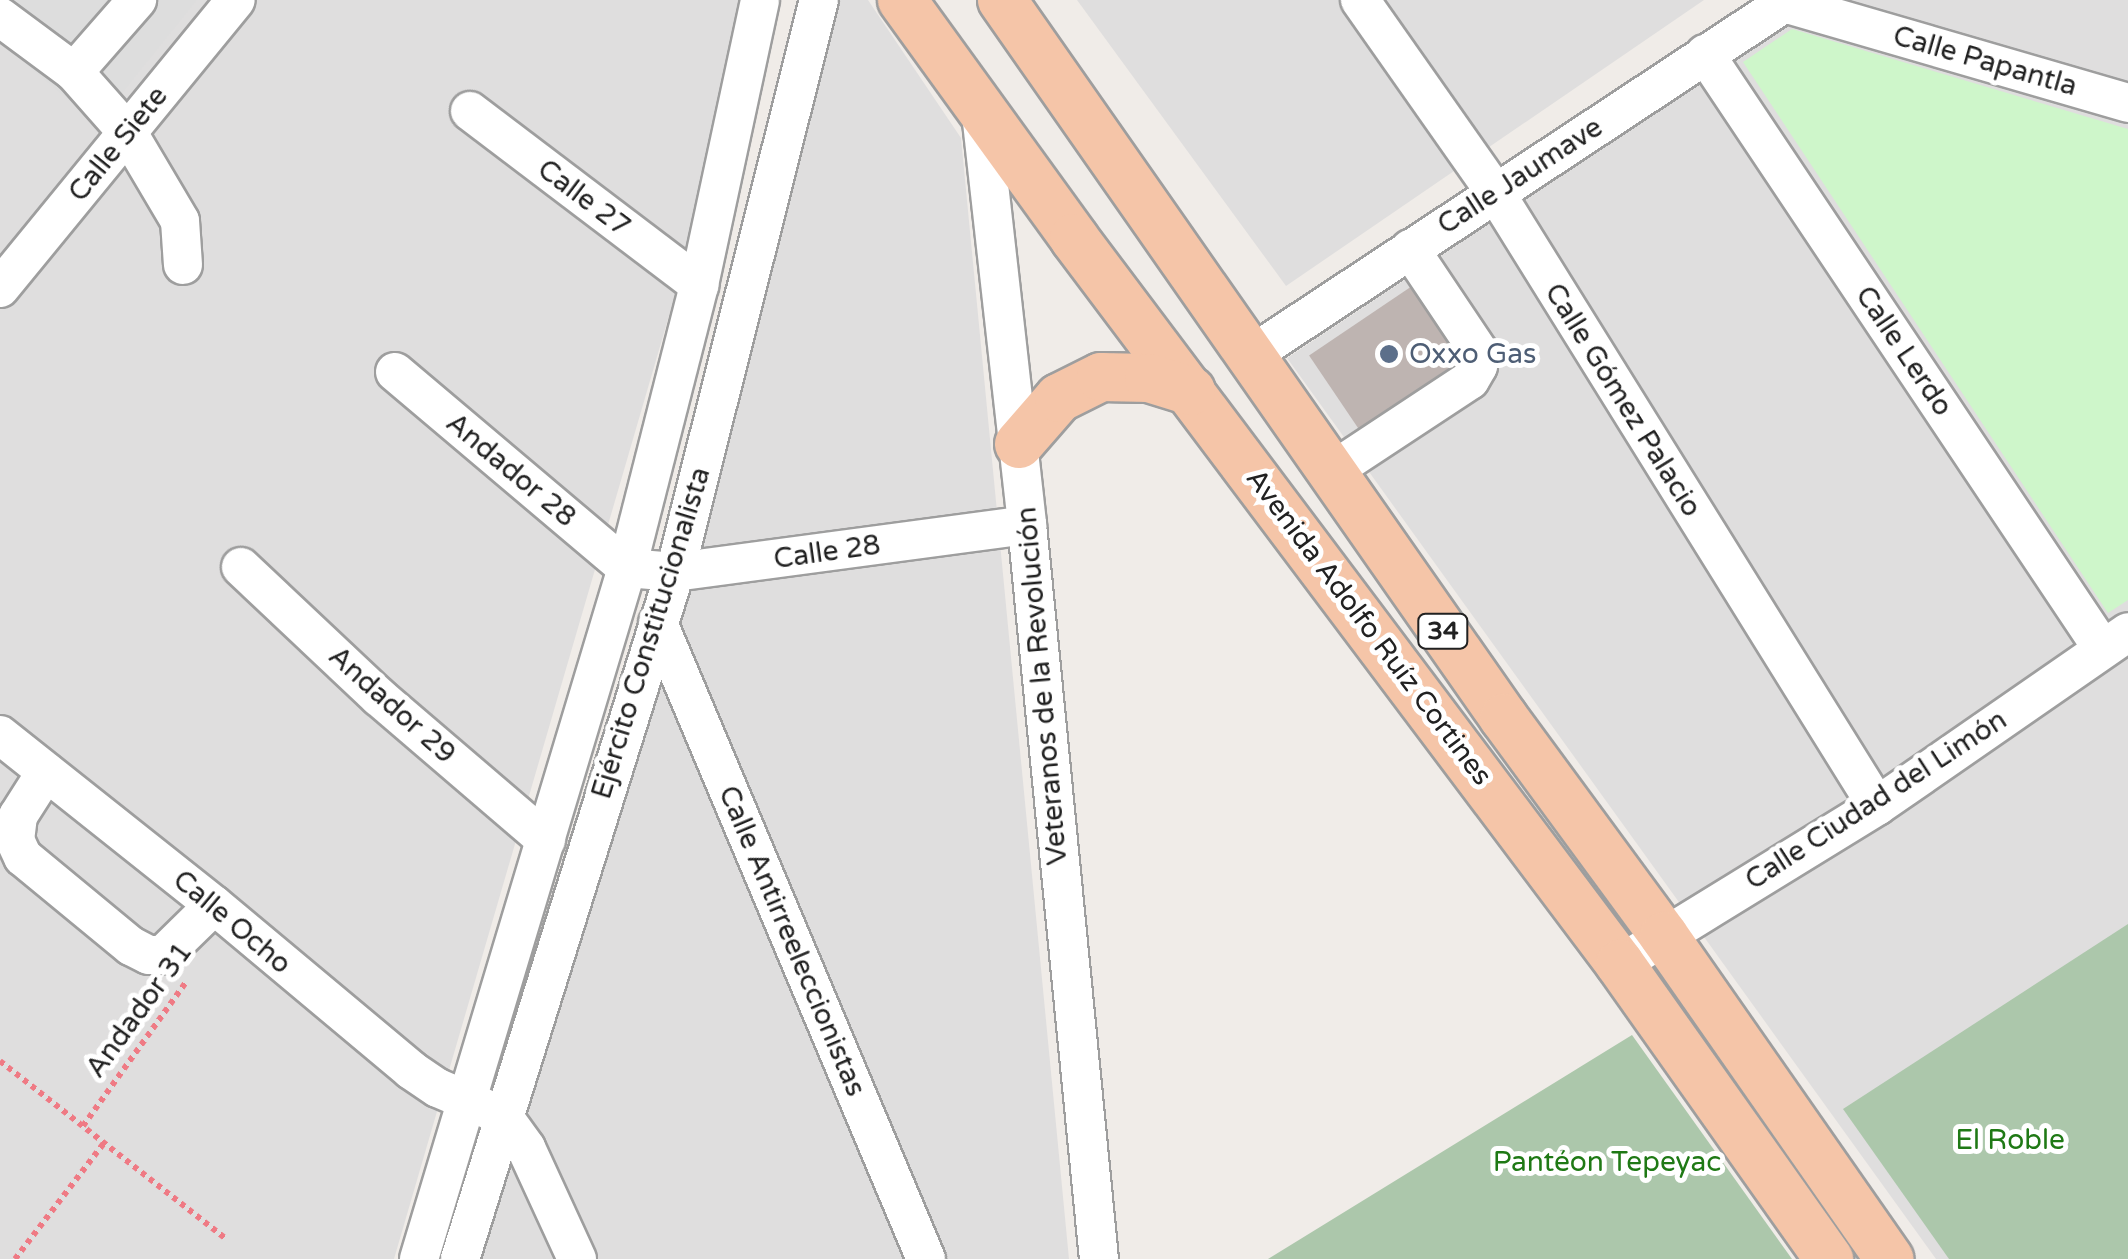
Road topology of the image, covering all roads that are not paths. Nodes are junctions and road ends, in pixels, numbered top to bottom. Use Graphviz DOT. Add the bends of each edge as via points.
graph roads {
  1 [pos="136,0"];
  2 [pos="236,0"];
  3 [pos="819,0"];
  4 [pos="902,0"];
  5 [pos="1002,0"];
  6 [pos="1360,0"];
  7 [pos="1787,2"];
  8 [pos="755,3"];
  9 [pos="17,14"];
  10 [pos="1705,54"];
  11 [pos="804,62"];
  12 [pos="74,72"];
  13 [pos="2128,103"];
  14 [pos="470,112"];
  15 [pos="981,112"];
  16 [pos="128,133"];
  17 [pos="1495,192"];
  18 [pos="1410,249"];
  19 [pos="184,264"];
  20 [pos="699,285"];
  21 [pos="0,288"];
  22 [pos="1252,354"];
  23 [pos="395,372"];
  24 [pos="1191,391"];
  25 [pos="1019,444"];
  26 [pos="1332,471"];
  27 [pos="1028,526"];
  28 [pos="241,567"];
  29 [pos="627,568"];
  30 [pos="675,572"];
  31 [pos="658,623"];
  32 [pos="2115,640"];
  33 [pos="0,735"];
  34 [pos="46,772"];
  35 [pos="1877,806"];
  36 [pos="546,840"];
  37 [pos="222,912"];
  38 [pos="1664,936"];
  39 [pos="1620,964"];
  40 [pos="485,1109"];
  41 [pos="419,1259"];
  42 [pos="460,1259"];
  43 [pos="577,1259"];
  44 [pos="926,1259"];
  45 [pos="1099,1259"];
  46 [pos="1828,1259"];
  47 [pos="1889,1259"];
  1 -- 12 [label="street"];
  2 -- 16 [label="street, Calle Siete"];
  3 -- 11 [label="street, Ejército Constitucionalista"];
  4 -- 15 [label="main road, Avenida Adolfo Ruíz Cortines / 34"];
  5 -- 22 [label="main road, Avenida Adolfo Ruíz Cortines / 34"];
  6 -- 17 [label="street, Calle Gómez Palacio"];
  7 -- 10 [label="street, Calle Jaumave"];
  7 -- 13 [label="street, Calle Papantla"];
  8 -- 11 [label="street"];
  8 -- 20 [label="street, Ejército Constitucionalista"];
  9 -- 12 [label="street"];
  10 -- 17 [label="street, Calle Jaumave"];
  10 -- 32 [label="street, Calle Lerdo"];
  11 -- 30 [label="street, Ejército Constitucionalista"];
  12 -- 16 [label="street"];
  14 -- 20 [label="street, Calle 27"];
  15 -- 24 [label="main road, Avenida Adolfo Ruíz Cortines / 34"];
  15 -- 25 [label="street, Veteranos de la Revolución"];
  16 -- 19 [label="street" via="180,221"];
  16 -- 21 [label="street, Calle Siete"];
  17 -- 18 [label="street, Calle Jaumave"];
  17 -- 35 [label="street, Calle Gómez Palacio"];
  18 -- 22 [label="street, Calle Jaumave"];
  18 -- 26 [label="street" via="1479,352 1478,366 1470,380"];
  20 -- 29 [label="street, Ejército Constitucionalista"];
  22 -- 26 [label="main road, Avenida Adolfo Ruíz Cortines / 34"];
  23 -- 29 [label="street, Andador 28"];
  24 -- 25 [label="main road" via="1148,378 1101,377 1059,398"];
  24 -- 39 [label="main road, Avenida Adolfo Ruíz Cortines / 34"];
  25 -- 27 [label="street, Veteranos de la Revolución"];
  26 -- 38 [label="main road, Avenida Adolfo Ruíz Cortines / 34"];
  27 -- 30 [label="street, Calle 28"];
  27 -- 45 [label="street, Veteranos de la Revolución"];
  28 -- 36 [label="street, Andador 29"];
  29 -- 30 [label="street, Calle 28"];
  29 -- 36 [label="street, Ejército Constitucionalista"];
  30 -- 31 [label="street, Ejército Constitucionalista"];
  31 -- 40 [label="street, Ejército Constitucionalista"];
  31 -- 44 [label="street, Calle Antirreeleccionistas"];
  32 -- 35 [label="street, Calle Ciudad del Limón"];
  33 -- 34 [label="street, Calle Ocho"];
  34 -- 37 [label="street, Calle Ocho"];
  34 -- 37 [label="street" via="18,816 15,840 46,879 149,955 164,956"];
  35 -- 38 [label="street, Calle Ciudad del Limón"];
  36 -- 40 [label="street, Ejército Constitucionalista"];
  37 -- 40 [label="street, Calle Ocho" via="411,1070"];
  38 -- 39 [label="street, Calle Ciudad del Limón"];
  38 -- 47 [label="main road, Avenida Adolfo Ruíz Cortines / 34"];
  39 -- 46 [label="main road, Avenida Adolfo Ruíz Cortines / 34"];
  40 -- 41 [label="street, Ejército Constitucionalista"];
  40 -- 42 [label="street, Ejército Constitucionalista"];
  40 -- 43 [label="street" via="526,1148"];
}
